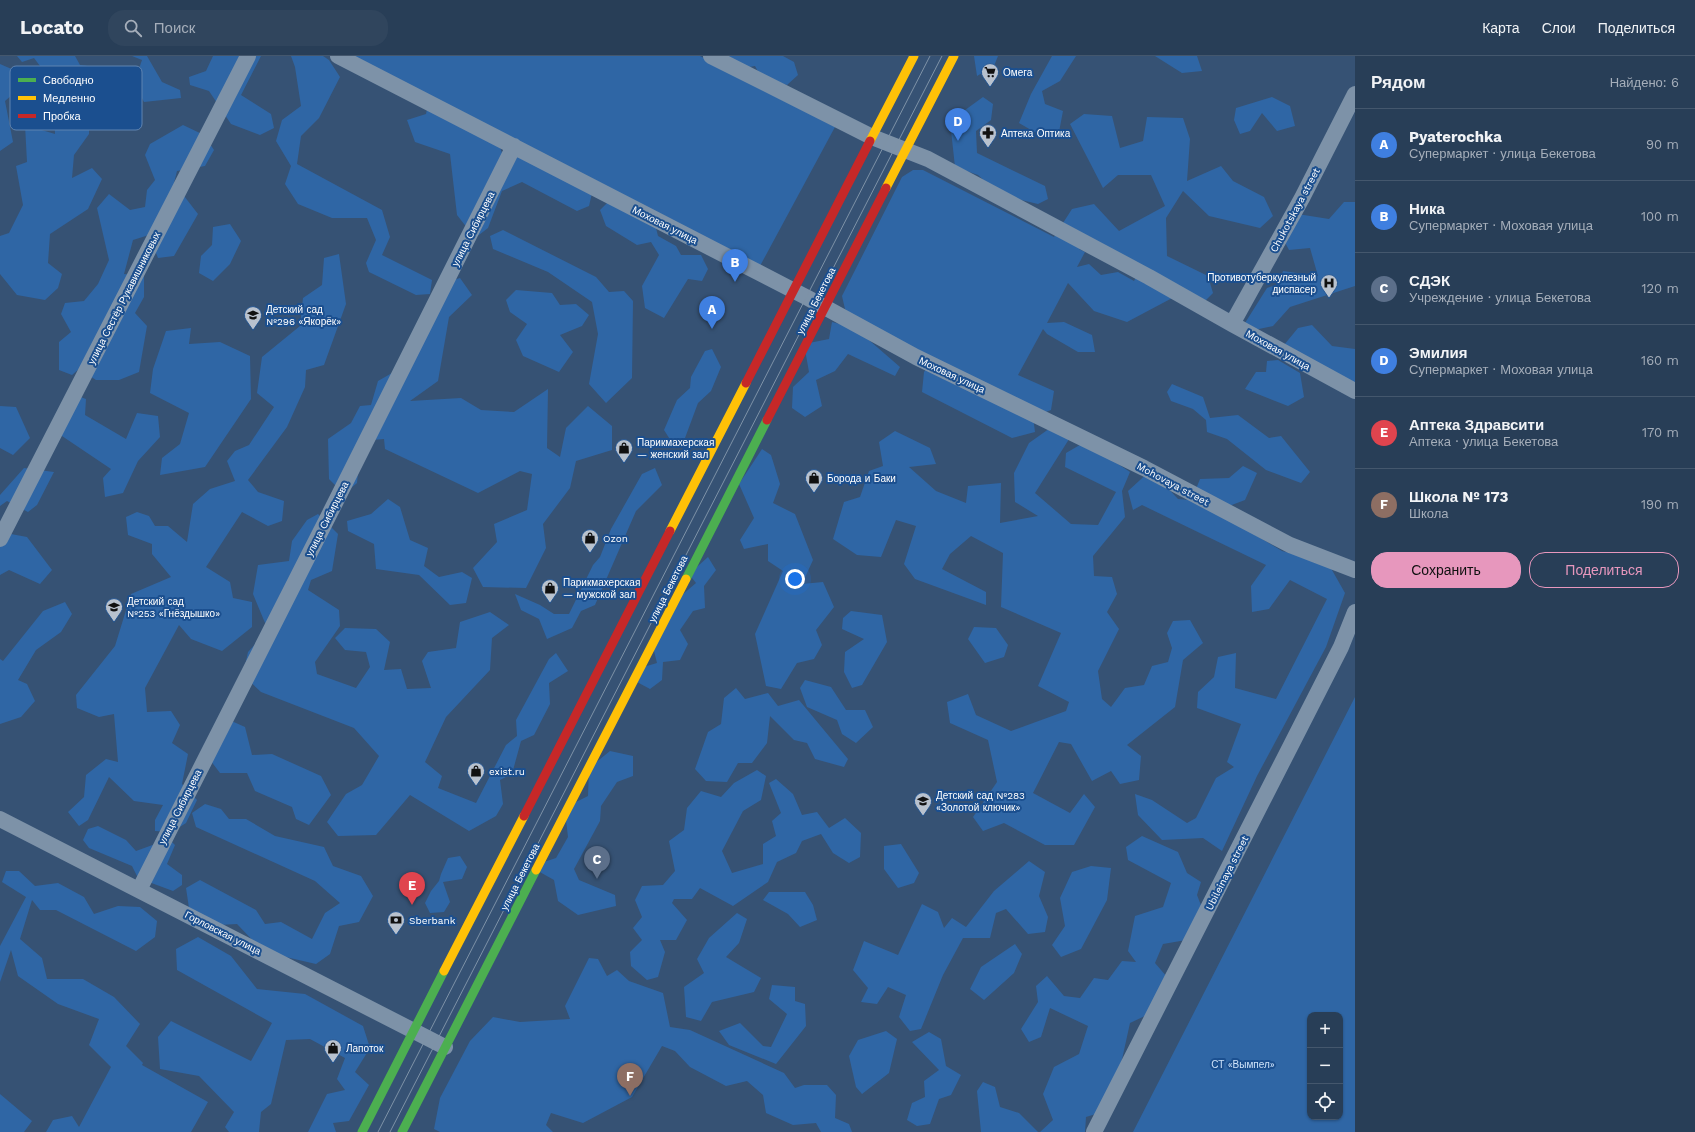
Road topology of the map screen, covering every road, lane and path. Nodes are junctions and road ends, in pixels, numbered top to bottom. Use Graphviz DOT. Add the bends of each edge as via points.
graph roads {
  1 [pos="248,56"];
  2 [pos="338,56"];
  3 [pos="711,56"];
  4 [pos="914,56"];
  5 [pos="954,56"];
  6 [pos="1355,94"];
  7 [pos="872,137"];
  8 [pos="514,146"];
  9 [pos="906,151"];
  10 [pos="793,290"];
  11 [pos="825,307"];
  12 [pos="1232,324"];
  13 [pos="1355,391"];
  14 [pos="0,539"];
  15 [pos="1355,570"];
  16 [pos="1355,612"];
  17 [pos="0,820"];
  18 [pos="139,890"];
  19 [pos="414,1031"];
  20 [pos="445,1047"];
  21 [pos="362,1132"];
  22 [pos="402,1132"];
  23 [pos="1094,1132"];
  1 -- 14 [label="street, улица Сестёр Рукавишниковых"];
  2 -- 8 [label="street, Моховая улица"];
  3 -- 7 [label="street, Моховая улица"];
  4 -- 7 [label="main road"];
  5 -- 9 [label="main road, улица Бекетова"];
  6 -- 12 [label="street, Chukotskaya street" via="1302,198"];
  7 -- 9 [label="street, Моховая улица"];
  7 -- 10 [label="main road"];
  8 -- 10 [label="street, Моховая улица"];
  8 -- 18 [label="street, улица Сибирцева"];
  9 -- 11 [label="main road, улица Бекетова"];
  9 -- 12 [label="street, Моховая улица" via="928,159"];
  10 -- 11 [label="street, Моховая улица"];
  10 -- 19 [label="main road"];
  11 -- 15 [label="street, Моховая улица" via="916,357 1144,468 1290,545"];
  11 -- 20 [label="main road, улица Бекетова"];
  12 -- 13 [label="street, Моховая улица"];
  16 -- 23 [label="street, Ubileinaya street" via="1338,654"];
  17 -- 18 [label="street, Горловская улица"];
  18 -- 19 [label="street, Горловская улица"];
  19 -- 20 [label="street, Горловская улица"];
  19 -- 21 [label="main road"];
  20 -- 22 [label="main road, улица Бекетова"];
}
